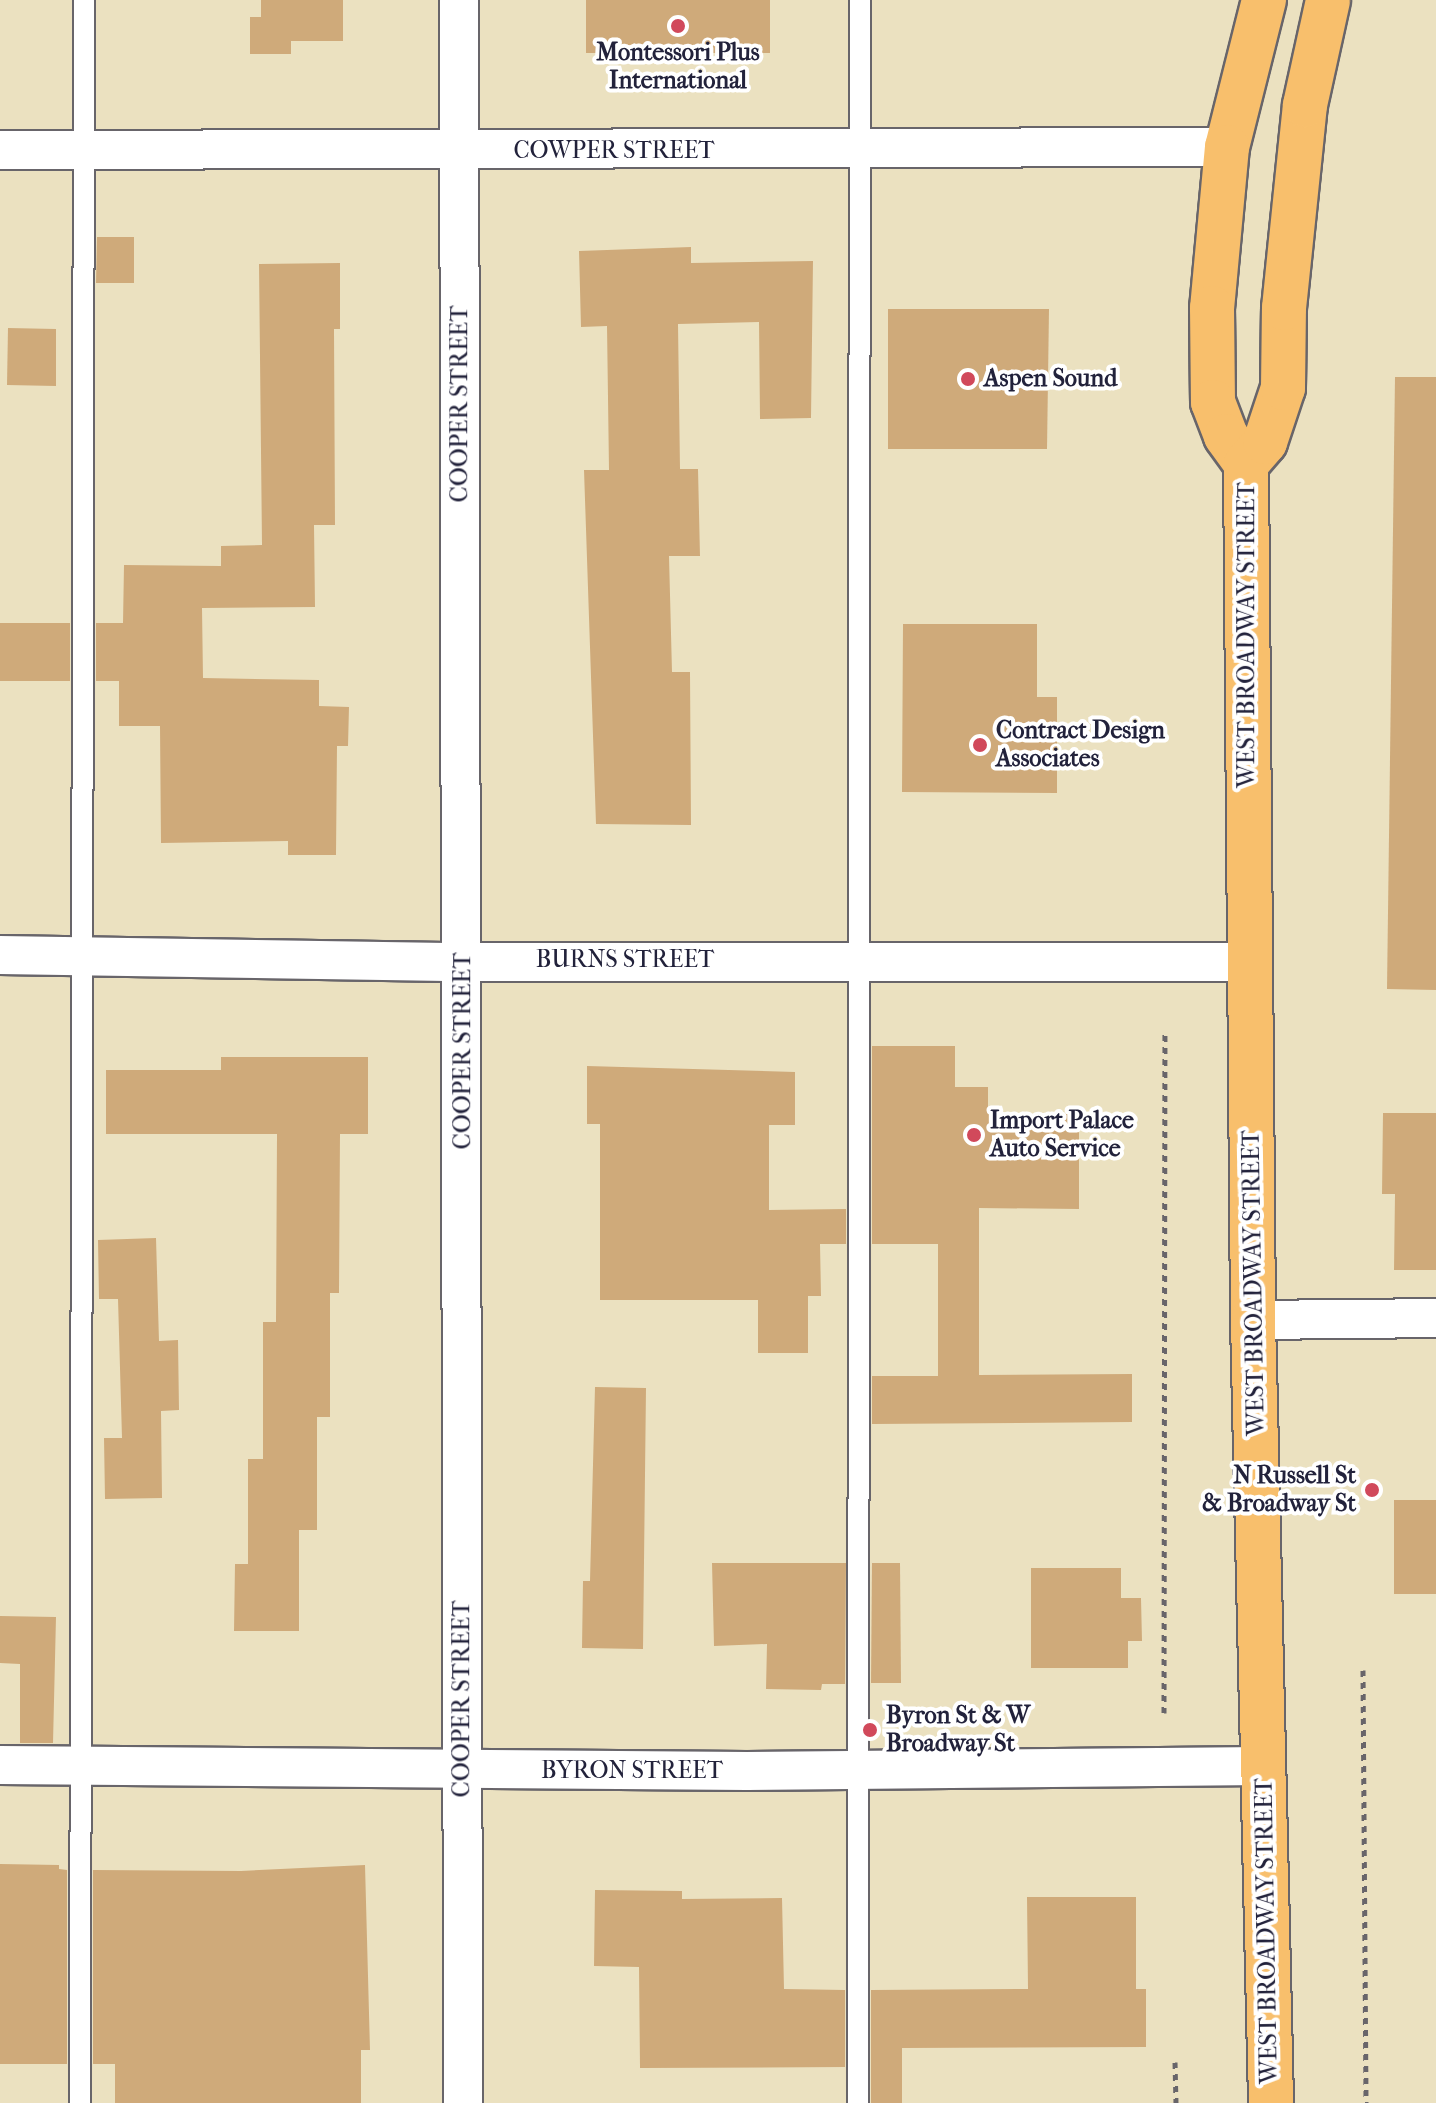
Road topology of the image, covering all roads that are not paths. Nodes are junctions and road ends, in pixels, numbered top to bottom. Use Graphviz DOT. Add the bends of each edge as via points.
graph roads {
  1 [pos="84,0"];
  2 [pos="459,0"];
  3 [pos="860,0"];
  4 [pos="1264,0"];
  5 [pos="1328,0"];
  6 [pos="1227,147"];
  7 [pos="0,150"];
  8 [pos="859,150"];
  9 [pos="84,151"];
  10 [pos="459,151"];
  11 [pos="1246,464"];
  12 [pos="0,955"];
  13 [pos="83,955"];
  14 [pos="860,958"];
  15 [pos="463,962"];
  16 [pos="1250,962"];
  17 [pos="1436,1318"];
  18 [pos="1253,1320"];
  19 [pos="80,1766"];
  20 [pos="1264,1766"];
  21 [pos="859,1770"];
  22 [pos="6,1771"];
  23 [pos="461,1771"];
  24 [pos="80,2103"];
  25 [pos="463,2103"];
  26 [pos="858,2103"];
  27 [pos="1271,2103"];
  1 -- 9 [label="lane"];
  2 -- 10 [label="street, COOPER STREET"];
  3 -- 8 [label="lane"];
  4 -- 6 [label="main road, WEST BROADWAY STREET"];
  5 -- 11 [label="main road, WEST BROADWAY STREET" via="1305,105 1284,308 1283,388 1265,442"];
  6 -- 8 [label="street, COWPER STREET"];
  6 -- 11 [label="main road, WEST BROADWAY STREET" via="1212,308 1213,402 1226,436"];
  7 -- 9 [label="street, COWPER STREET"];
  8 -- 10 [label="street, COWPER STREET"];
  8 -- 14 [label="lane"];
  9 -- 10 [label="street, COWPER STREET"];
  9 -- 13 [label="lane"];
  10 -- 15 [label="street, COOPER STREET"];
  11 -- 16 [label="main road, WEST BROADWAY STREET"];
  12 -- 13 [label="street, BURNS STREET"];
  13 -- 15 [label="street, BURNS STREET"];
  13 -- 19 [label="lane"];
  14 -- 15 [label="street, BURNS STREET"];
  14 -- 16 [label="street, BURNS STREET"];
  14 -- 21 [label="lane"];
  15 -- 23 [label="street, COOPER STREET"];
  16 -- 18 [label="main road, WEST BROADWAY STREET"];
  17 -- 18 [label="street"];
  18 -- 20 [label="main road, WEST BROADWAY STREET"];
  19 -- 22 [label="street, BYRON STREET"];
  19 -- 23 [label="street, BYRON STREET"];
  19 -- 24 [label="lane"];
  20 -- 21 [label="street, BYRON STREET"];
  20 -- 27 [label="main road, WEST BROADWAY STREET"];
  21 -- 23 [label="street, BYRON STREET"];
  21 -- 26 [label="lane"];
  23 -- 25 [label="street, COOPER STREET"];
}
